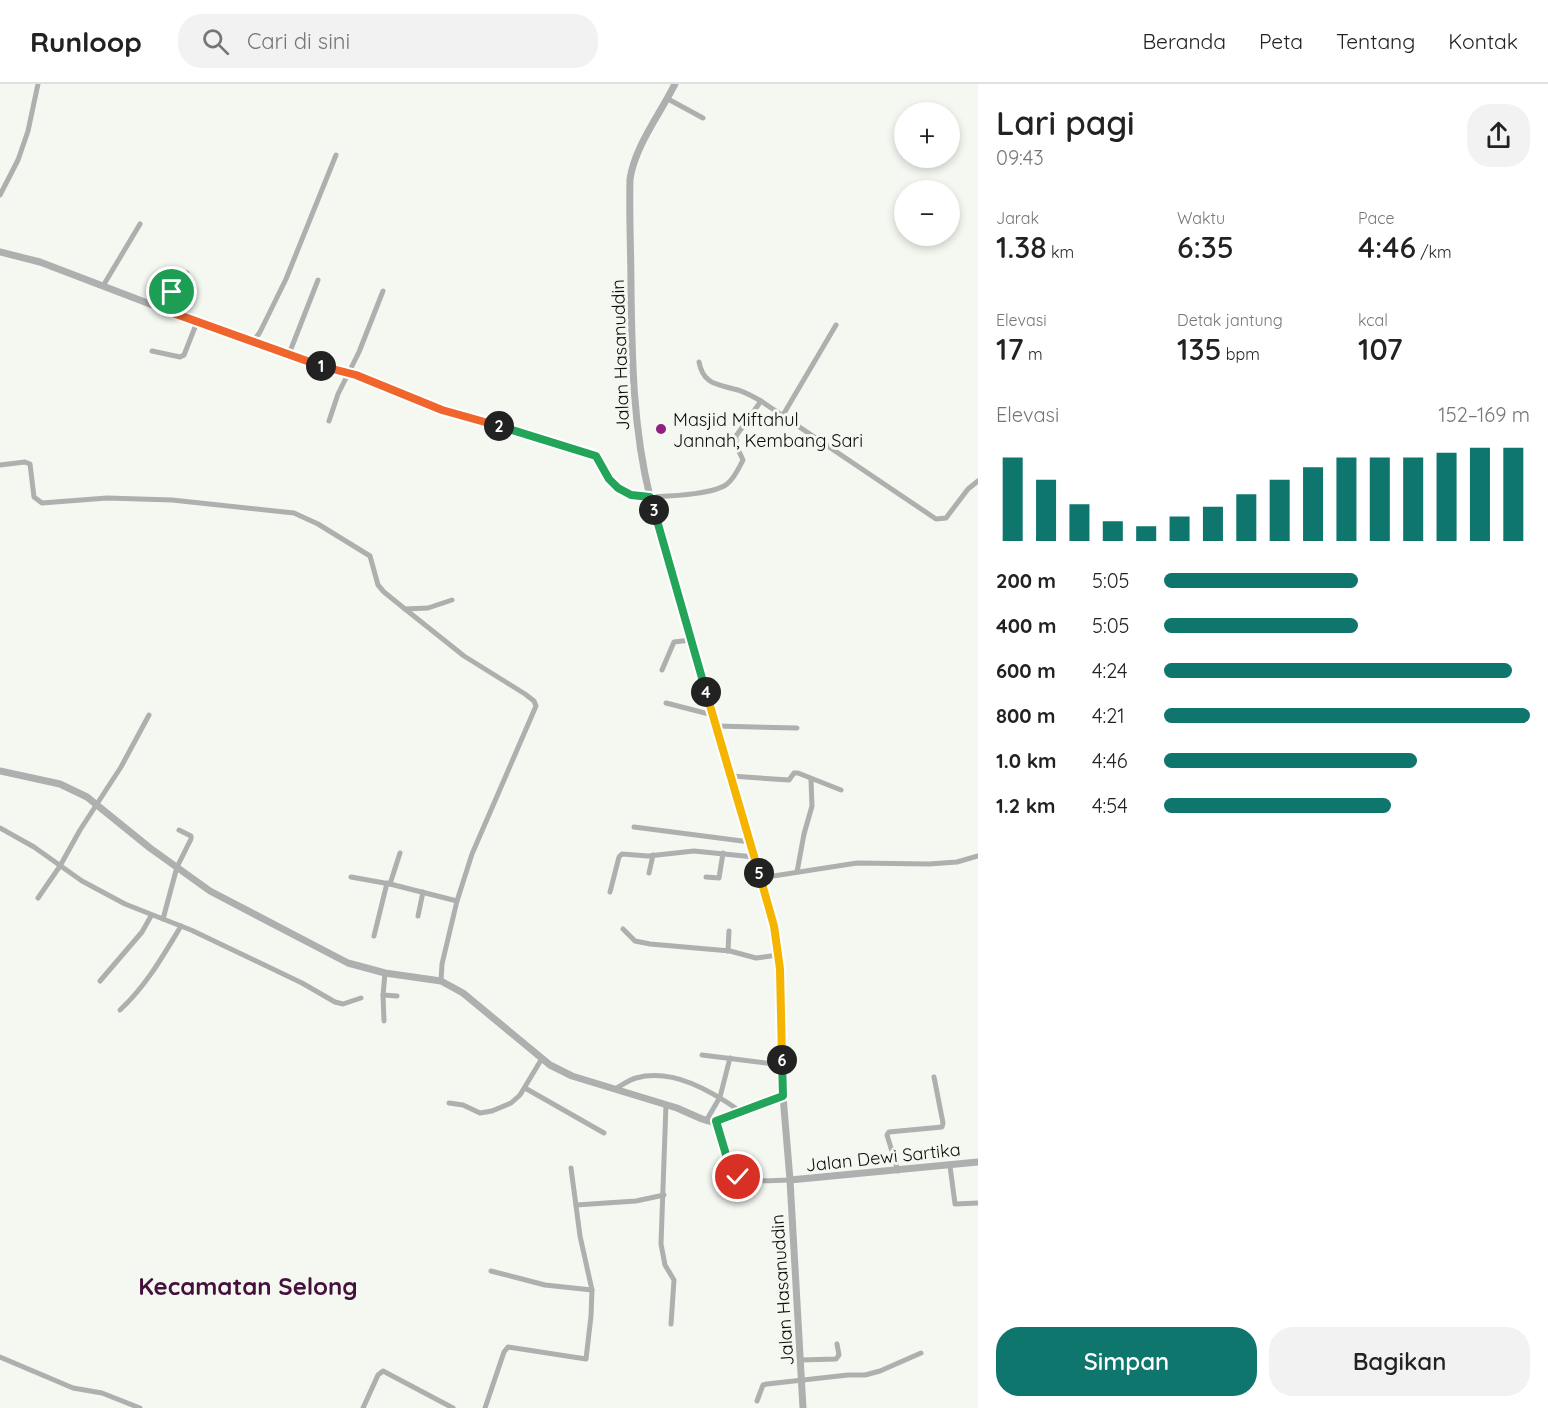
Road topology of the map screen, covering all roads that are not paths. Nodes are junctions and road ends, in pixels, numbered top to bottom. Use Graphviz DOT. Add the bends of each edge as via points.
graph roads {
  1 [pos="38,84"];
  2 [pos="675,84"];
  3 [pos="668,99"];
  4 [pos="703,118"];
  5 [pos="336,155"];
  6 [pos="0,195"];
  7 [pos="140,224"];
  8 [pos="0,252"];
  9 [pos="187,273"];
  10 [pos="318,280"];
  11 [pos="103,286"];
  12 [pos="383,291"];
  13 [pos="162,309"];
  14 [pos="197,322"];
  15 [pos="836,325"];
  16 [pos="253,342"];
  17 [pos="152,351"];
  18 [pos="288,354"];
  19 [pos="699,362"];
  20 [pos="348,373"];
  21 [pos="761,401"];
  22 [pos="783,415"];
  23 [pos="329,421"];
  24 [pos="0,465"];
  25 [pos="978,481"];
  26 [pos="650,497"];
  27 [pos="452,600"];
  28 [pos="405,609"];
  29 [pos="690,638"];
  30 [pos="662,670"];
  31 [pos="666,703"];
  32 [pos="149,714"];
  33 [pos="713,715"];
  34 [pos="716,726"];
  35 [pos="797,728"];
  36 [pos="0,771"];
  37 [pos="731,776"];
  38 [pos="811,780"];
  39 [pos="841,790"];
  40 [pos="98,804"];
  41 [pos="634,827"];
  42 [pos="0,828"];
  43 [pos="179,830"];
  44 [pos="750,842"];
  45 [pos="400,853"];
  46 [pos="723,853"];
  47 [pos="653,855"];
  48 [pos="978,856"];
  49 [pos="754,857"];
  50 [pos="60,866"];
  51 [pos="177,867"];
  52 [pos="797,872"];
  53 [pos="649,873"];
  54 [pos="351,877"];
  55 [pos="706,877"];
  56 [pos="760,878"];
  57 [pos="388,884"];
  58 [pos="423,892"];
  59 [pos="610,892"];
  60 [pos="38,898"];
  61 [pos="457,901"];
  62 [pos="151,915"];
  63 [pos="418,916"];
  64 [pos="163,919"];
  65 [pos="181,926"];
  66 [pos="623,929"];
  67 [pos="729,931"];
  68 [pos="374,936"];
  69 [pos="728,951"];
  70 [pos="778,955"];
  71 [pos="385,974"];
  72 [pos="100,981"];
  73 [pos="441,981"];
  74 [pos="383,995"];
  75 [pos="397,996"];
  76 [pos="361,998"];
  77 [pos="120,1010"];
  78 [pos="384,1022"];
  79 [pos="702,1055"];
  80 [pos="730,1058"];
  81 [pos="541,1060"];
  82 [pos="782,1065"];
  83 [pos="934,1077"];
  84 [pos="525,1088"];
  85 [pos="615,1089"];
  86 [pos="783,1096"];
  87 [pos="720,1097"];
  88 [pos="449,1103"];
  89 [pos="666,1104"];
  90 [pos="740,1111"];
  91 [pos="706,1121"];
  92 [pos="716,1121"];
  93 [pos="604,1133"];
  94 [pos="978,1162"];
  95 [pos="950,1166"];
  96 [pos="571,1168"];
  97 [pos="898,1171"];
  98 [pos="790,1180"];
  99 [pos="664,1195"];
  100 [pos="978,1203"];
  101 [pos="576,1205"];
  102 [pos="491,1271"];
  103 [pos="592,1290"];
  104 [pos="671,1324"];
  105 [pos="837,1344"];
  106 [pos="921,1353"];
  107 [pos="0,1358"];
  108 [pos="801,1360"];
  109 [pos="802,1380"];
  110 [pos="757,1401"];
  111 [pos="140,1408"];
  112 [pos="363,1408"];
  113 [pos="453,1408"];
  114 [pos="485,1408"];
  115 [pos="803,1408"];
  1 -- 6 [label="street" via="28,131"];
  2 -- 3 [label="street, Jalan Hasanuddin"];
  3 -- 4 [label="street"];
  3 -- 26 [label="street, Jalan Hasanuddin" via="632,168 630,189 633,387 639,447"];
  5 -- 16 [label="street" via="286,279"];
  7 -- 11 [label="street"];
  8 -- 11 [label="street" via="32,259"];
  9 -- 13 [label="street"];
  10 -- 18 [label="street"];
  11 -- 13 [label="street"];
  12 -- 20 [label="street"];
  13 -- 14 [label="street"];
  14 -- 16 [label="street"];
  14 -- 17 [label="street" via="184,356"];
  15 -- 22 [label="street"];
  16 -- 18 [label="street"];
  18 -- 20 [label="street"];
  19 -- 21 [label="street" via="712,384"];
  20 -- 23 [label="street"];
  20 -- 26 [label="street" via="442,410 596,456 618,488 631,495"];
  21 -- 22 [label="street"];
  21 -- 26 [label="street" via="736,436 743,460 726,485"];
  22 -- 25 [label="street" via="936,519 946,518"];
  24 -- 28 [label="street" via="30,464 34,497 42,503 107,498 172,500 302,515 370,556 378,585"];
  26 -- 29 [label="street, Jalan Hasanuddin"];
  27 -- 28 [label="street" via="428,608"];
  28 -- 61 [label="street" via="464,656 525,694 536,706 472,854"];
  29 -- 30 [label="street" via="674,642"];
  29 -- 33 [label="street, Jalan Hasanuddin"];
  31 -- 33 [label="street"];
  32 -- 40 [label="street"];
  33 -- 34 [label="street, Jalan Hasanuddin"];
  34 -- 35 [label="street"];
  34 -- 37 [label="street, Jalan Hasanuddin"];
  36 -- 40 [label="street" via="68,787"];
  37 -- 38 [label="street" via="789,780 794,773"];
  37 -- 44 [label="street, Jalan Hasanuddin"];
  38 -- 39 [label="street"];
  38 -- 52 [label="street" via="812,806"];
  40 -- 50 [label="street"];
  40 -- 51 [label="street"];
  41 -- 44 [label="street"];
  42 -- 50 [label="street"];
  43 -- 51 [label="street" via="191,839"];
  44 -- 49 [label="street, Jalan Hasanuddin"];
  45 -- 57 [label="street"];
  46 -- 47 [label="street" via="688,850"];
  46 -- 49 [label="street"];
  46 -- 55 [label="street" via="719,878"];
  47 -- 53 [label="street"];
  47 -- 59 [label="street" via="622,854"];
  48 -- 52 [label="street" via="957,862 857,863"];
  49 -- 56 [label="street, Jalan Hasanuddin"];
  50 -- 60 [label="street"];
  50 -- 62 [label="street"];
  51 -- 64 [label="street"];
  51 -- 71 [label="street" via="210,891 348,963"];
  52 -- 56 [label="street"];
  54 -- 57 [label="street"];
  56 -- 70 [label="street, Jalan Hasanuddin"];
  57 -- 58 [label="street"];
  57 -- 68 [label="street"];
  58 -- 61 [label="street"];
  58 -- 63 [label="street"];
  61 -- 73 [label="street"];
  62 -- 64 [label="street"];
  62 -- 72 [label="street" via="132,945"];
  64 -- 65 [label="street"];
  65 -- 76 [label="street" via="335,1002 344,1004"];
  65 -- 77 [label="street" via="150,976"];
  66 -- 69 [label="street" via="635,941"];
  67 -- 69 [label="street"];
  69 -- 70 [label="street" via="756,958"];
  70 -- 82 [label="street, Jalan Hasanuddin"];
  71 -- 73 [label="street"];
  71 -- 74 [label="street"];
  73 -- 81 [label="street" via="463,993"];
  74 -- 75 [label="street"];
  74 -- 78 [label="street"];
  79 -- 80 [label="street"];
  80 -- 82 [label="street"];
  80 -- 87 [label="street"];
  81 -- 84 [label="street"];
  81 -- 85 [label="street" via="572,1076"];
  82 -- 86 [label="street, Jalan Hasanuddin"];
  83 -- 97 [label="street" via="942,1127 889,1132"];
  84 -- 88 [label="street" via="515,1101 492,1111 480,1113"];
  84 -- 93 [label="street"];
  85 -- 87 [label="street" via="634,1078 651,1075 693,1084"];
  85 -- 89 [label="street"];
  86 -- 90 [label="street"];
  86 -- 98 [label="street, Jalan Hasanuddin"];
  87 -- 90 [label="street"];
  87 -- 91 [label="street"];
  89 -- 91 [label="street"];
  89 -- 99 [label="street"];
  90 -- 92 [label="street"];
  91 -- 92 [label="street"];
  92 -- 98 [label="street" via="735,1175 750,1181"];
  94 -- 95 [label="street, Jalan Dewi Sartika"];
  95 -- 97 [label="street, Jalan Dewi Sartika"];
  95 -- 100 [label="street" via="955,1204"];
  96 -- 101 [label="street"];
  97 -- 98 [label="street, Jalan Dewi Sartika"];
  98 -- 108 [label="street, Jalan Hasanuddin"];
  99 -- 101 [label="street"];
  99 -- 104 [label="street" via="661,1252 674,1280"];
  101 -- 103 [label="street"];
  102 -- 103 [label="street" via="545,1285"];
  103 -- 114 [label="street" via="586,1359 508,1347"];
  105 -- 108 [label="street" via="836,1359"];
  106 -- 109 [label="street" via="865,1375"];
  107 -- 111 [label="street" via="73,1388 102,1393"];
  108 -- 109 [label="street, Jalan Hasanuddin"];
  109 -- 110 [label="street" via="763,1385"];
  109 -- 115 [label="street, Jalan Hasanuddin"];
  112 -- 113 [label="street" via="383,1371"];
}
